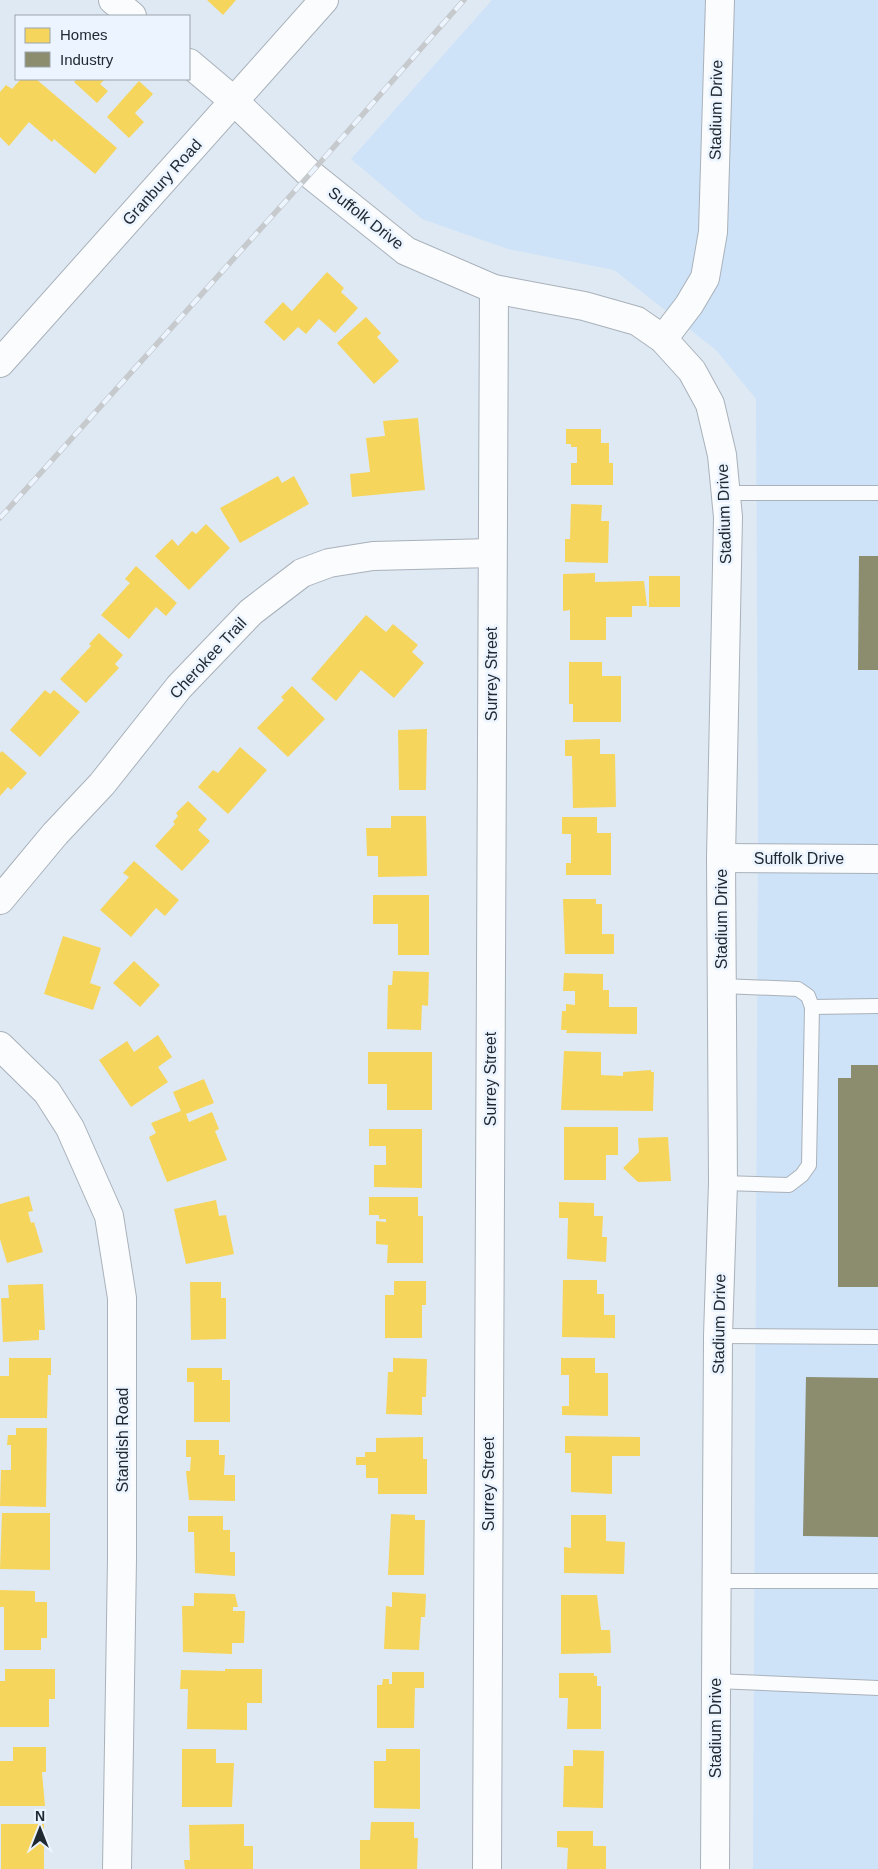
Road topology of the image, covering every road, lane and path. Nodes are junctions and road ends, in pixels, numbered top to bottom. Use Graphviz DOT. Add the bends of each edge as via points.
graph roads {
  1 [pos="113,0"];
  2 [pos="324,0"];
  3 [pos="720,0"];
  4 [pos="131,15"];
  5 [pos="190,64"];
  6 [pos="234,101"];
  7 [pos="494,289"];
  8 [pos="663,339"];
  9 [pos="0,364"];
  10 [pos="725,493"];
  11 [pos="878,493"];
  12 [pos="492,553"];
  13 [pos="721,858"];
  14 [pos="878,859"];
  15 [pos="0,900"];
  16 [pos="722,986"];
  17 [pos="812,1006"];
  18 [pos="878,1006"];
  19 [pos="0,1046"];
  20 [pos="723,1183"];
  21 [pos="718,1336"];
  22 [pos="878,1337"];
  23 [pos="717,1581"];
  24 [pos="878,1581"];
  25 [pos="716,1681"];
  26 [pos="878,1688"];
  27 [pos="117,1869"];
  28 [pos="486,1869"];
  29 [pos="714,1869"];
  1 -- 4 [label="street"];
  2 -- 6 [label="street, Granbury Road"];
  3 -- 8 [label="street, Stadium Drive" via="713,232 705,278"];
  5 -- 6 [label="street, Suffolk Drive"];
  6 -- 7 [label="street, Suffolk Drive" via="310,174 406,251"];
  6 -- 9 [label="street, Granbury Road"];
  7 -- 8 [label="street, Suffolk Drive" via="584,306 638,322"];
  7 -- 12 [label="street, Surrey Street"];
  8 -- 10 [label="street, Stadium Drive" via="692,371 710,404 722,455"];
  10 -- 11 [label="lane"];
  10 -- 13 [label="street, Stadium Drive" via="728,517"];
  12 -- 15 [label="street, Cherokee Trail" via="373,556 329,563 302,574 251,612 179,687 102,784"];
  12 -- 28 [label="street, Surrey Street"];
  13 -- 14 [label="street, Suffolk Drive"];
  13 -- 16 [label="street, Stadium Drive"];
  16 -- 17 [label="lane" via="798,990 808,996"];
  16 -- 20 [label="street, Stadium Drive"];
  17 -- 18 [label="lane"];
  17 -- 20 [label="lane" via="809,1165 789,1185"];
  19 -- 27 [label="street, Standish Road" via="47,1092 70,1128 109,1216 122,1298"];
  20 -- 21 [label="street, Stadium Drive"];
  21 -- 22 [label="lane"];
  21 -- 23 [label="street, Stadium Drive"];
  23 -- 24 [label="lane"];
  23 -- 25 [label="street, Stadium Drive"];
  25 -- 26 [label="lane"];
  25 -- 29 [label="street, Stadium Drive"];
}
